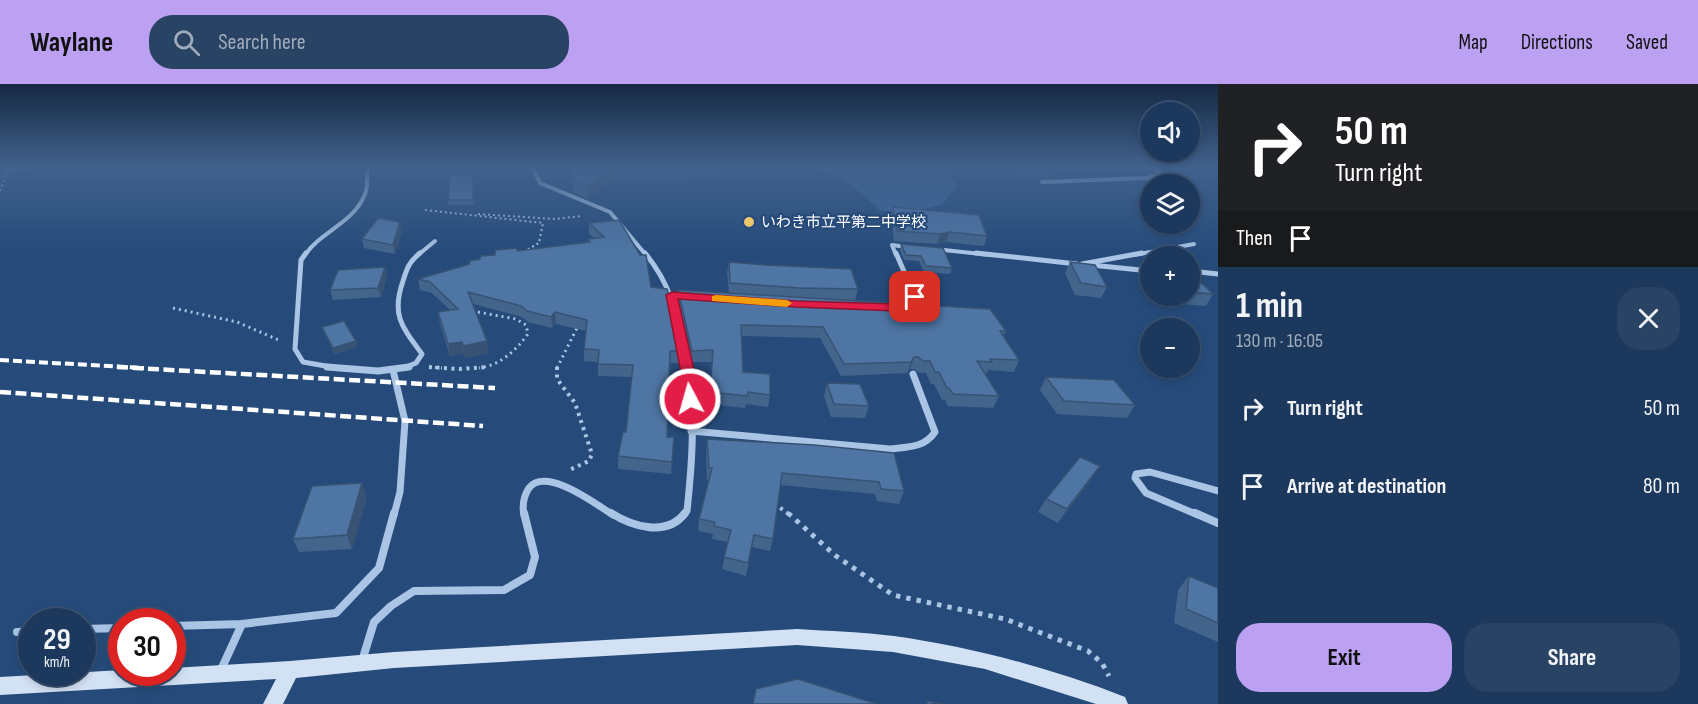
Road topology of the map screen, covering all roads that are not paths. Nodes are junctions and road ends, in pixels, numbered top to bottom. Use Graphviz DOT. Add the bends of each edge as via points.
graph roads {
  1 [pos="365,195"];
  2 [pos="569,195"];
  3 [pos="435,241"];
  4 [pos="1194,244"];
  5 [pos="916,247"];
  6 [pos="928,248"];
  7 [pos="1082,264"];
  8 [pos="1140,270"];
  9 [pos="1200,272"];
  10 [pos="1218,274"];
  11 [pos="896,307"];
  12 [pos="393,370"];
  13 [pos="913,374"];
  14 [pos="691,431"];
  15 [pos="1218,491"];
  16 [pos="1218,523"];
  17 [pos="242,624"];
  18 [pos="186,626"];
  19 [pos="362,663"];
  20 [pos="290,670"];
  21 [pos="219,674"];
  22 [pos="0,686"];
  23 [pos="273,704"];
  24 [pos="1118,704"];
  1 -- 12 [label="street" via="352,215 310,247 301,260 295,349 303,362 317,366"];
  2 -- 14 [label="street" via="610,212 656,267 672,295 690,383"];
  3 -- 12 [label="street" via="409,261 396,301 403,328 422,354 413,366"];
  4 -- 7 [label="street"];
  5 -- 11 [label="street" via="892,245 915,297 907,307"];
  6 -- 7 [label="street"];
  7 -- 8 [label="street"];
  9 -- 10 [label="street"];
  12 -- 17 [label="street" via="405,421 400,492 379,568 336,613"];
  13 -- 14 [label="street" via="935,432 928,442 912,447 868,448"];
  14 -- 19 [label="street" via="687,511 674,524 651,527 622,520 564,484 533,484 525,492 523,502 535,558 530,575 504,590 414,591 374,622"];
  15 -- 16 [label="street" via="1150,472 1136,474 1137,483 1146,493"];
  17 -- 18 [label="street"];
  17 -- 21 [label="street"];
  19 -- 20 [label="street"];
  19 -- 24 [label="street" via="797,637 893,644 985,661"];
  20 -- 21 [label="street"];
  20 -- 23 [label="street"];
  21 -- 22 [label="street"];
}
